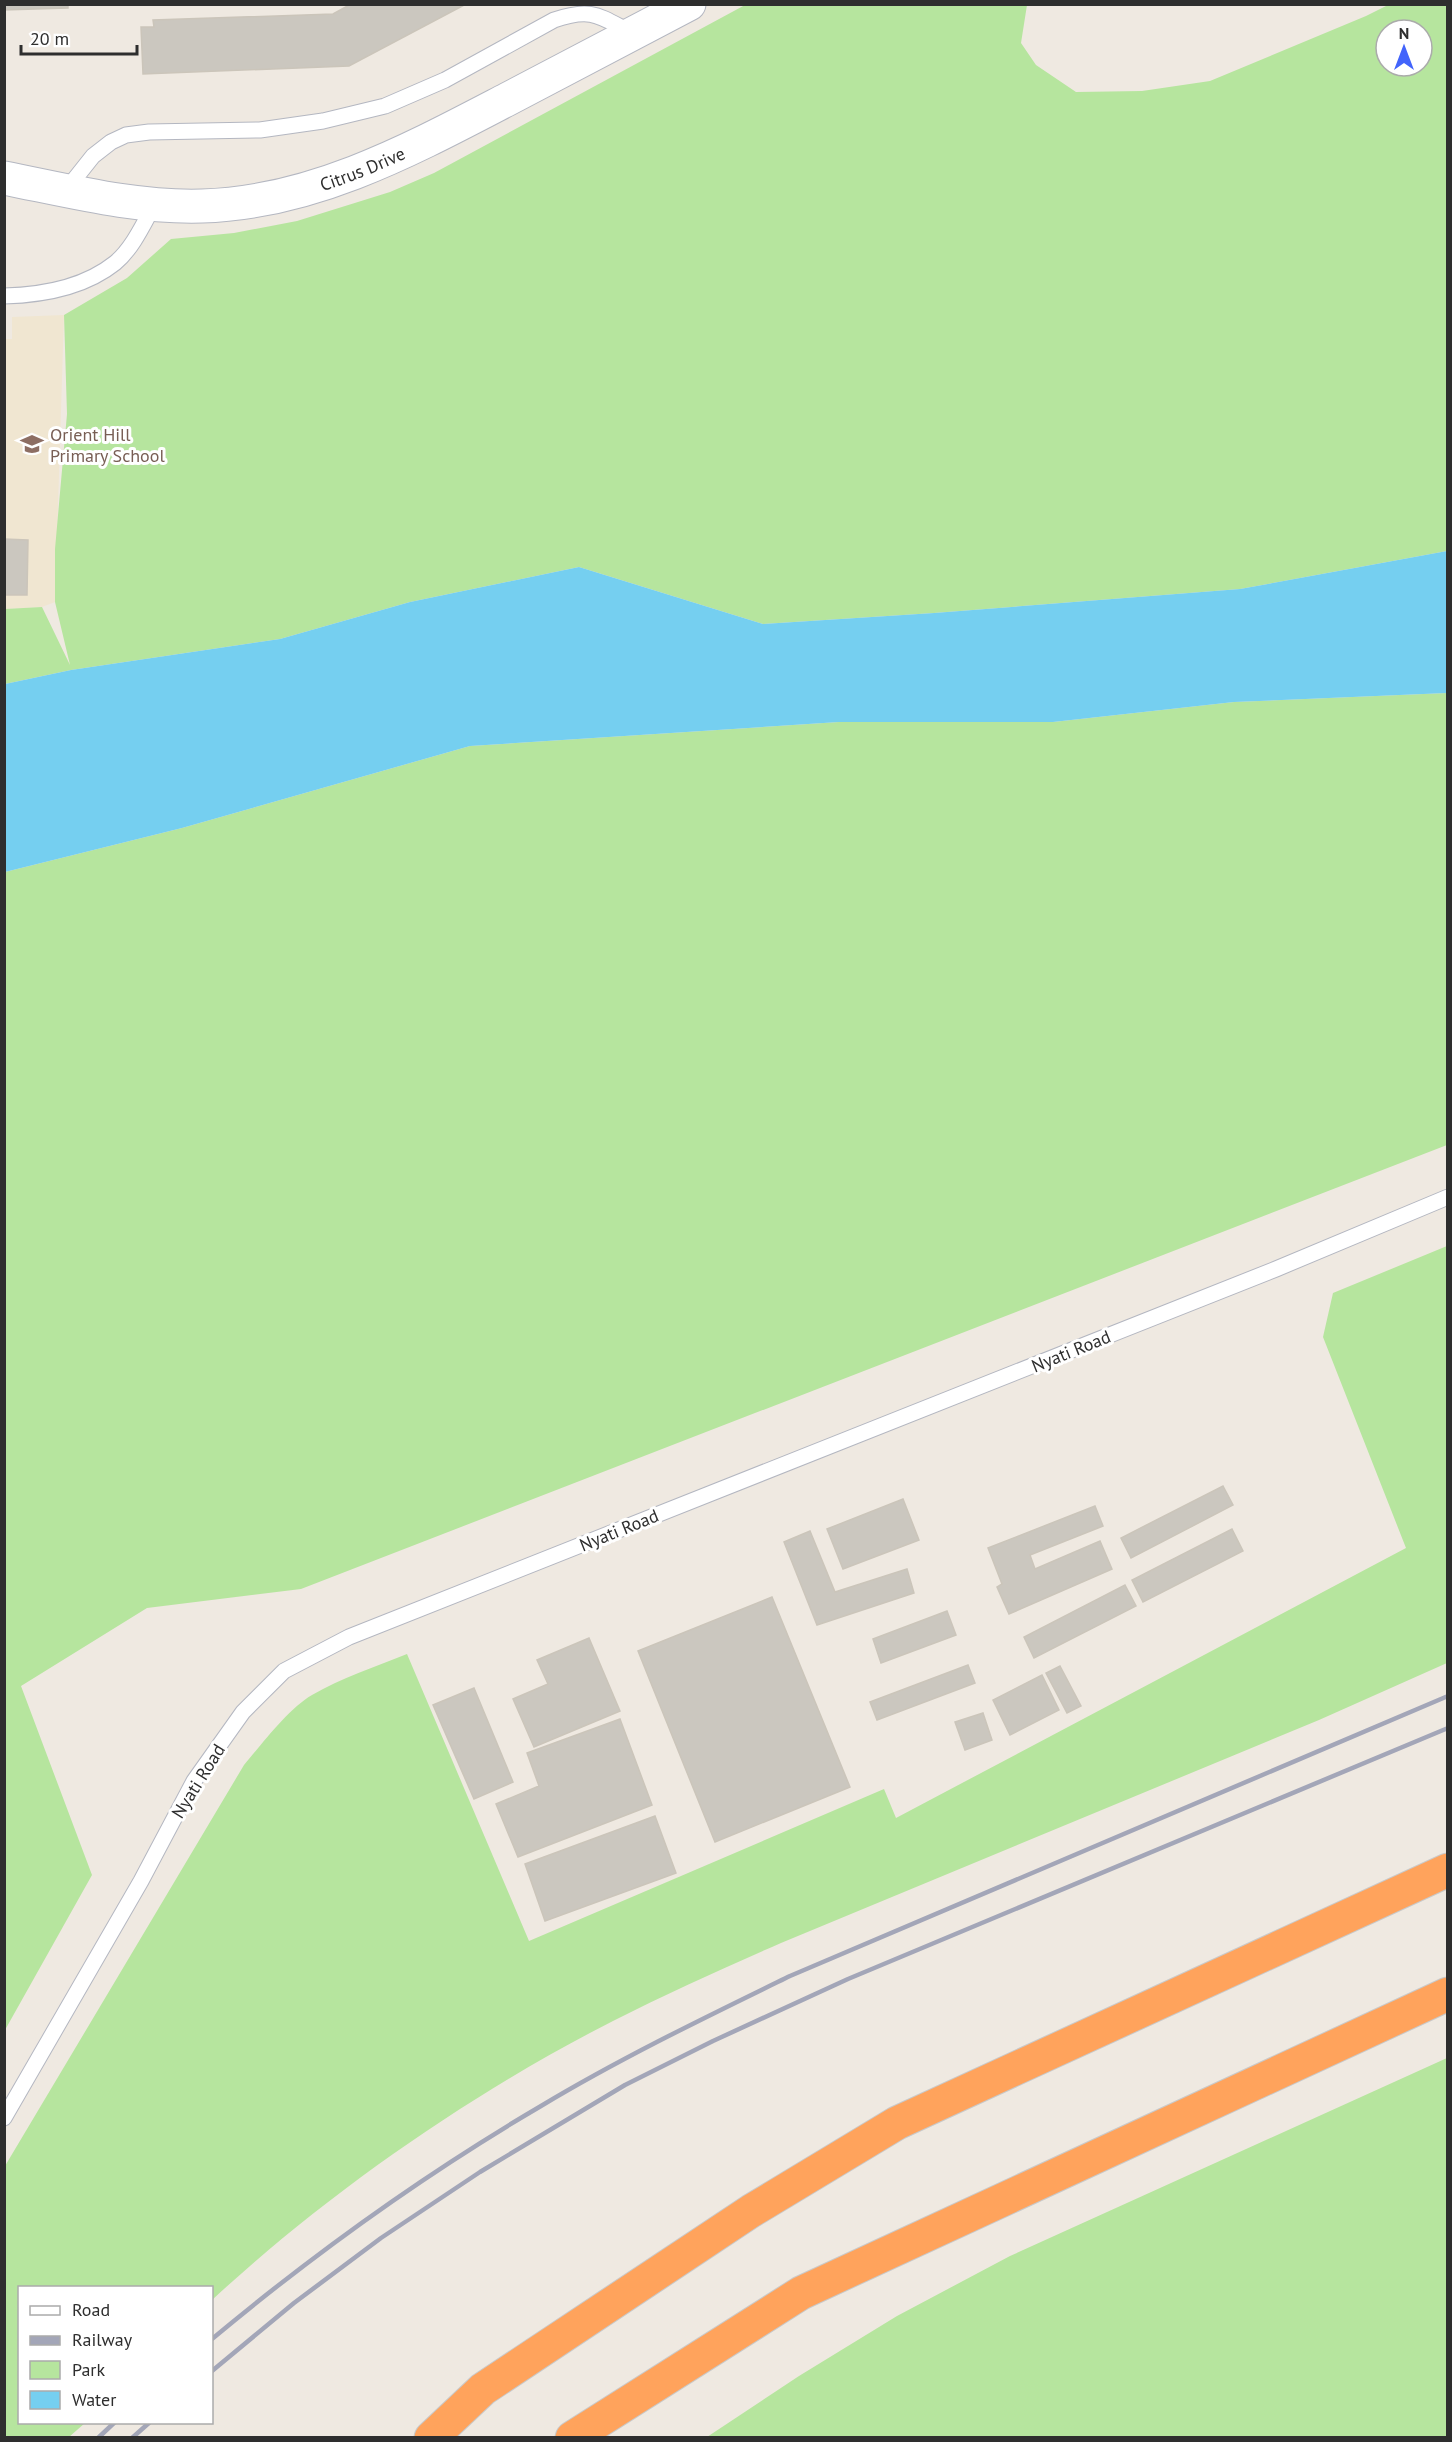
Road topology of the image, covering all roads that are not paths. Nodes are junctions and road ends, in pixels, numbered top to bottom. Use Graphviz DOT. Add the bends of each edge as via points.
graph roads {
  1 [pos="689,4"];
  2 [pos="634,33"];
  3 [pos="4,178"];
  4 [pos="66,190"];
  5 [pos="154,206"];
  6 [pos="4,296"];
  7 [pos="1448,1197"];
  8 [pos="1448,1869"];
  9 [pos="1448,1994"];
  10 [pos="4,2118"];
  11 [pos="431,2438"];
  12 [pos="572,2438"];
  1 -- 2 [label="street, Citrus Drive"];
  2 -- 4 [label="lane" via="593,13 570,15 445,80 385,106 323,121 260,130 126,135 93,156"];
  2 -- 5 [label="street, Citrus Drive" via="405,153 307,189 273,198 204,206"];
  3 -- 4 [label="street, Citrus Drive"];
  4 -- 5 [label="street, Citrus Drive"];
  5 -- 6 [label="lane" via="116,263 59,290"];
  7 -- 10 [label="lane, Nyati Road" via="1265,1274 350,1637 284,1671 243,1712 194,1781"];
  8 -- 11 [label="highway" via="897,2123 751,2211 483,2389"];
  9 -- 12 [label="highway" via="801,2293"];
}
